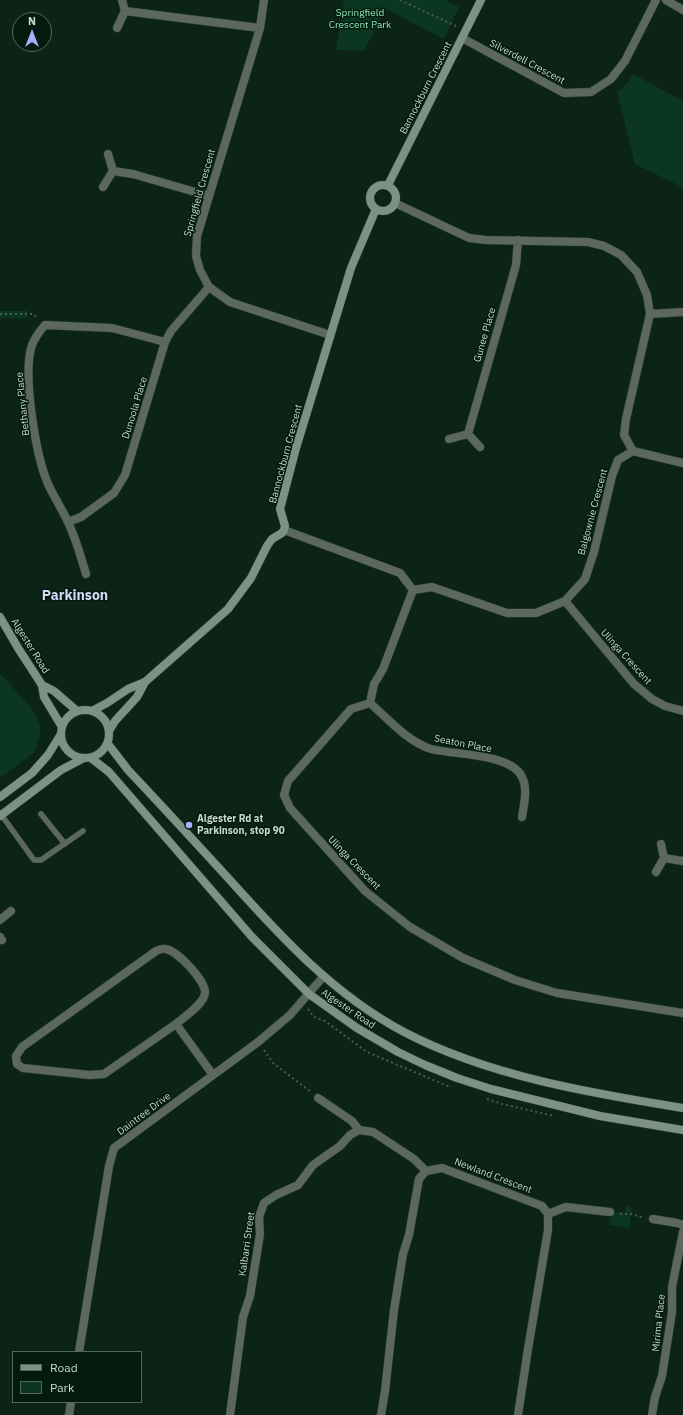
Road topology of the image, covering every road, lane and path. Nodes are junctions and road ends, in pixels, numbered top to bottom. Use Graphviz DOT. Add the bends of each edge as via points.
graph roads {
  1 [pos="122,0"];
  2 [pos="264,0"];
  3 [pos="400,0"];
  4 [pos="481,0"];
  5 [pos="656,0"];
  6 [pos="666,0"];
  7 [pos="683,10"];
  8 [pos="125,11"];
  9 [pos="456,26"];
  10 [pos="117,28"];
  11 [pos="260,28"];
  12 [pos="462,38"];
  13 [pos="108,154"];
  14 [pos="113,171"];
  15 [pos="388,186"];
  16 [pos="103,187"];
  17 [pos="209,196"];
  18 [pos="395,203"];
  19 [pos="376,209"];
  20 [pos="518,240"];
  21 [pos="209,287"];
  22 [pos="683,312"];
  23 [pos="0,314"];
  24 [pos="650,314"];
  25 [pos="45,325"];
  26 [pos="330,335"];
  27 [pos="165,342"];
  28 [pos="468,434"];
  29 [pos="449,439"];
  30 [pos="480,447"];
  31 [pos="633,451"];
  32 [pos="683,463"];
  33 [pos="68,522"];
  34 [pos="284,530"];
  35 [pos="86,574"];
  36 [pos="413,590"];
  37 [pos="565,601"];
  38 [pos="0,617"];
  39 [pos="144,682"];
  40 [pos="42,685"];
  41 [pos="370,703"];
  42 [pos="77,711"];
  43 [pos="92,711"];
  44 [pos="683,711"];
  45 [pos="61,731"];
  46 [pos="110,731"];
  47 [pos="108,744"];
  48 [pos="88,758"];
  49 [pos="0,797"];
  50 [pos="0,814"];
  51 [pos="41,814"];
  52 [pos="522,817"];
  53 [pos="83,831"];
  54 [pos="65,844"];
  55 [pos="661,844"];
  56 [pos="664,858"];
  57 [pos="683,861"];
  58 [pos="656,872"];
  59 [pos="11,912"];
  60 [pos="0,920"];
  61 [pos="323,977"];
  62 [pos="309,994"];
  63 [pos="683,1013"];
  64 [pos="176,1024"];
  65 [pos="258,1042"];
  66 [pos="213,1074"];
  67 [pos="318,1098"];
  68 [pos="683,1108"];
  69 [pos="359,1130"];
  70 [pos="683,1130"];
  71 [pos="426,1171"];
  72 [pos="610,1212"];
  73 [pos="548,1214"];
  74 [pos="653,1219"];
  75 [pos="683,1225"];
  76 [pos="683,1232"];
  77 [pos="79,1351"];
  78 [pos="71,1403"];
  79 [pos="69,1415"];
  80 [pos="230,1415"];
  81 [pos="381,1415"];
  82 [pos="518,1415"];
  83 [pos="652,1415"];
  1 -- 8 [label="street"];
  2 -- 11 [label="street, Springfield Crescent"];
  3 -- 9 [label="path"];
  4 -- 12 [label="main road, Bannockburn Crescent"];
  5 -- 12 [label="street, Silverdell Crescent" via="624,61 611,79 591,92 564,93"];
  6 -- 7 [label="street"];
  8 -- 10 [label="street"];
  8 -- 11 [label="street"];
  11 -- 17 [label="street, Springfield Crescent"];
  12 -- 15 [label="main road, Bannockburn Crescent"];
  13 -- 14 [label="street"];
  14 -- 16 [label="street"];
  14 -- 17 [label="street" via="133,174"];
  15 -- 18 [label="main road" via="394,191"];
  15 -- 19 [label="main road" via="379,185 372,190 370,202"];
  17 -- 21 [label="street, Springfield Crescent" via="197,236 196,256"];
  18 -- 19 [label="main road" via="387,210"];
  18 -- 20 [label="street" via="469,238"];
  19 -- 26 [label="main road, Bannockburn Crescent" via="351,268"];
  20 -- 24 [label="street" via="588,242 604,246 621,255 637,272 643,284"];
  20 -- 28 [label="street, Gunee Place" via="516,265"];
  21 -- 26 [label="street, Springfield Crescent" via="230,302"];
  21 -- 27 [label="street, Dunoola Place" via="171,331"];
  22 -- 24 [label="street"];
  23 -- 25 [label="path" via="33,314"];
  24 -- 31 [label="street" via="625,424 624,435"];
  25 -- 27 [label="street" via="112,328"];
  25 -- 33 [label="street, Bethany Place" via="37,334 32,347 29,369 32,416 38,451 48,484"];
  26 -- 34 [label="main road, Bannockburn Crescent" via="280,509"];
  27 -- 33 [label="street, Dunoola Place" via="126,475 114,493 81,517"];
  28 -- 29 [label="street"];
  28 -- 30 [label="street"];
  31 -- 32 [label="street"];
  31 -- 37 [label="street, Balgownie Crescent" via="618,460 585,579"];
  33 -- 35 [label="street, Bethany Place"];
  34 -- 36 [label="street" via="400,573"];
  34 -- 39 [label="main road" via="267,546 251,578 228,609"];
  36 -- 37 [label="street, Balgownie Crescent" via="432,587 507,613 536,613"];
  36 -- 41 [label="street" via="383,669 374,684"];
  37 -- 44 [label="street, Ulinga Crescent" via="634,684 652,699"];
  38 -- 40 [label="main road, Algester Road"];
  39 -- 43 [label="main road"];
  39 -- 46 [label="main road" via="137,697 115,720"];
  40 -- 42 [label="main road, Algester Road" via="54,691"];
  40 -- 45 [label="main road, Algester Road" via="44,697"];
  41 -- 52 [label="street, Seaton Place" via="412,740 430,749 492,759 511,765 522,777 524,785"];
  41 -- 63 [label="street, Ulinga Crescent" via="351,709 288,782 284,795 290,808 365,892 410,926 463,958 515,980 557,993"];
  42 -- 43 [label="main road"];
  42 -- 45 [label="main road" via="66,720"];
  43 -- 46 [label="main road" via="104,719"];
  45 -- 48 [label="main road" via="62,742 71,754"];
  45 -- 49 [label="main road" via="48,755 32,773"];
  46 -- 47 [label="main road"];
  47 -- 48 [label="main road" via="98,755"];
  47 -- 61 [label="main road, Algester Road" via="128,770 268,922"];
  48 -- 50 [label="main road" via="61,770"];
  48 -- 62 [label="main road, Algester Road" via="109,772 252,937"];
  50 -- 54 [label="lane" via="34,860 41,860"];
  51 -- 54 [label="lane"];
  53 -- 54 [label="lane"];
  55 -- 56 [label="street"];
  56 -- 57 [label="street"];
  56 -- 58 [label="street"];
  59 -- 60 [label="street"];
  61 -- 62 [label="street, Daintree Drive"];
  61 -- 68 [label="main road, Algester Road" via="380,1018 449,1053 490,1067 591,1092"];
  62 -- 65 [label="street, Daintree Drive" via="290,1015"];
  62 -- 70 [label="main road, Algester Road" via="357,1028 398,1052 457,1078 600,1116"];
  64 -- 64 [label="street" via="104,1074 90,1075 23,1068 17,1064 16,1056 22,1047 156,951 164,948 182,958 204,986 202,1002"];
  64 -- 66 [label="street"];
  65 -- 66 [label="street, Daintree Drive"];
  65 -- 67 [label="path" via="273,1063"];
  66 -- 77 [label="street, Daintree Drive" via="114,1148"];
  67 -- 69 [label="street" via="352,1121"];
  69 -- 71 [label="street" via="373,1132 414,1159"];
  69 -- 80 [label="street, Kalbarri Street" via="313,1165 298,1185 264,1203 259,1217 260,1234 250,1296 243,1317"];
  71 -- 73 [label="street, Newland Crescent" via="442,1168 542,1206"];
  71 -- 81 [label="street" via="419,1179 403,1254"];
  72 -- 73 [label="street" via="566,1207"];
  72 -- 74 [label="path" via="611,1215 631,1214 652,1221"];
  73 -- 82 [label="street" via="548,1230"];
  74 -- 75 [label="street"];
  76 -- 83 [label="street, Mirima Place" via="672,1287 672,1312 662,1376"];
  78 -- 79 [label="street"];
}
